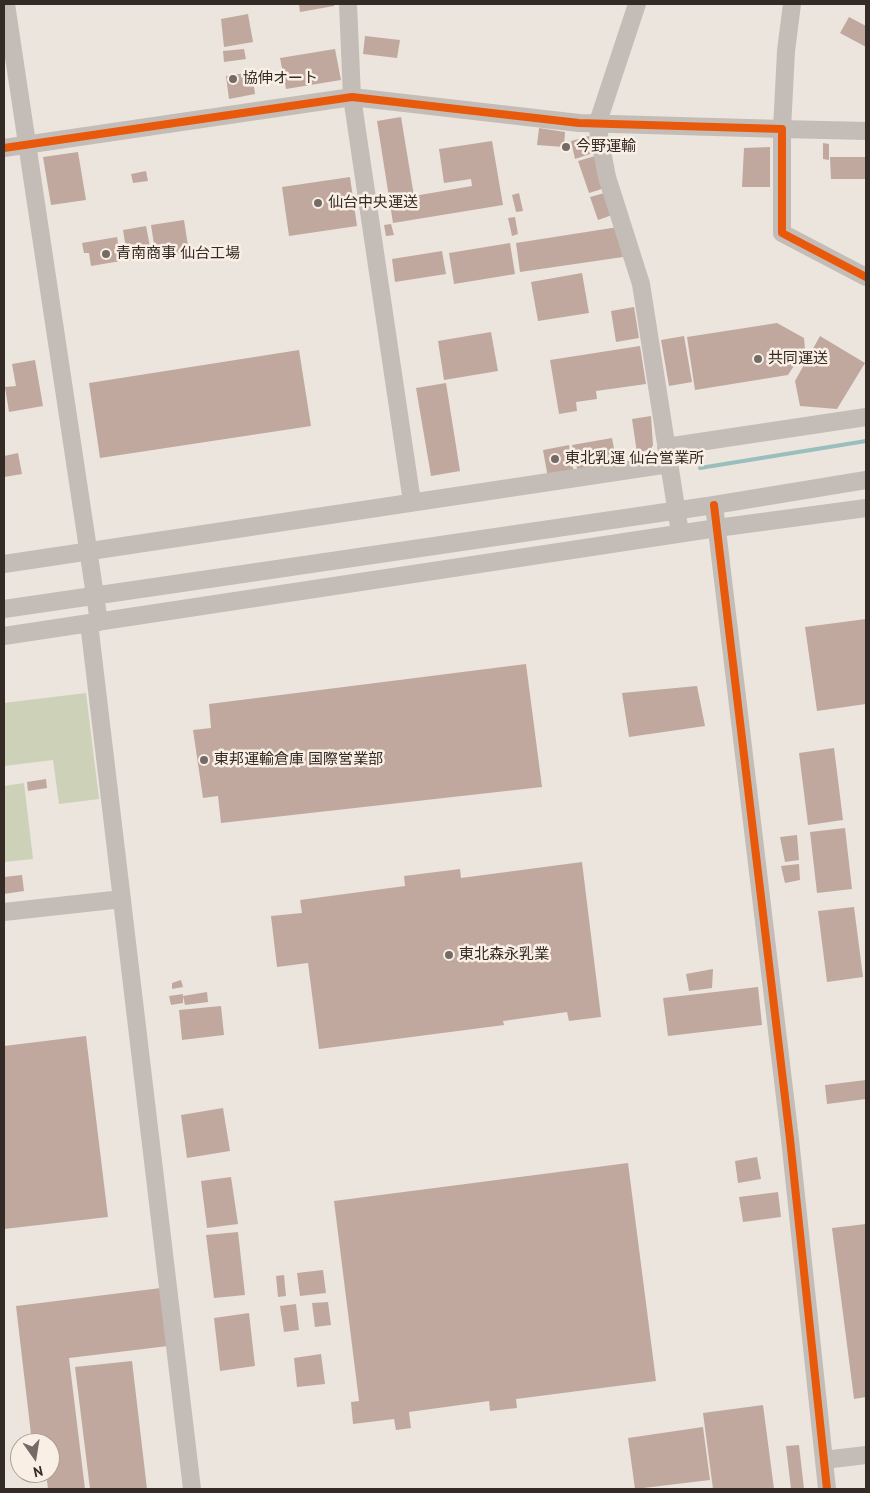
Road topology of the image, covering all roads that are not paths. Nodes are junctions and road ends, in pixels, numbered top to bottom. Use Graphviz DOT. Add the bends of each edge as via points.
graph roads {
  1 [pos="6,4"];
  2 [pos="348,4"];
  3 [pos="637,4"];
  4 [pos="792,4"];
  5 [pos="352,97"];
  6 [pos="597,125"];
  7 [pos="782,130"];
  8 [pos="866,131"];
  9 [pos="26,144"];
  10 [pos="4,148"];
  11 [pos="866,276"];
  12 [pos="866,417"];
  13 [pos="668,455"];
  14 [pos="866,480"];
  15 [pos="412,502"];
  16 [pos="714,504"];
  17 [pos="866,508"];
  18 [pos="676,509"];
  19 [pos="717,528"];
  20 [pos="680,534"];
  21 [pos="88,552"];
  22 [pos="4,564"];
  23 [pos="95,594"];
  24 [pos="4,609"];
  25 [pos="94,623"];
  26 [pos="4,636"];
  27 [pos="122,899"];
  28 [pos="4,912"];
  29 [pos="866,1455"];
  30 [pos="824,1460"];
  31 [pos="192,1489"];
  32 [pos="828,1489"];
  1 -- 9 [label="street"];
  2 -- 5 [label="street"];
  3 -- 6 [label="street"];
  4 -- 7 [label="street"];
  5 -- 6 [label="street"];
  5 -- 9 [label="street"];
  5 -- 15 [label="street"];
  6 -- 7 [label="street"];
  6 -- 13 [label="street" via="607,177 641,284"];
  7 -- 8 [label="street"];
  7 -- 11 [label="street" via="782,233"];
  9 -- 10 [label="street"];
  9 -- 21 [label="street"];
  12 -- 13 [label="street"];
  13 -- 15 [label="street"];
  13 -- 18 [label="street"];
  14 -- 16 [label="street"];
  15 -- 21 [label="street"];
  16 -- 18 [label="street"];
  16 -- 19 [label="street"];
  17 -- 19 [label="street"];
  18 -- 20 [label="street"];
  18 -- 23 [label="street"];
  19 -- 20 [label="street"];
  19 -- 30 [label="street" via="790,1139"];
  20 -- 25 [label="street"];
  21 -- 22 [label="street"];
  21 -- 23 [label="street"];
  23 -- 24 [label="street"];
  23 -- 25 [label="street"];
  25 -- 26 [label="street"];
  25 -- 27 [label="street"];
  27 -- 28 [label="street"];
  27 -- 31 [label="street"];
  29 -- 30 [label="street"];
  30 -- 32 [label="street"];
}
